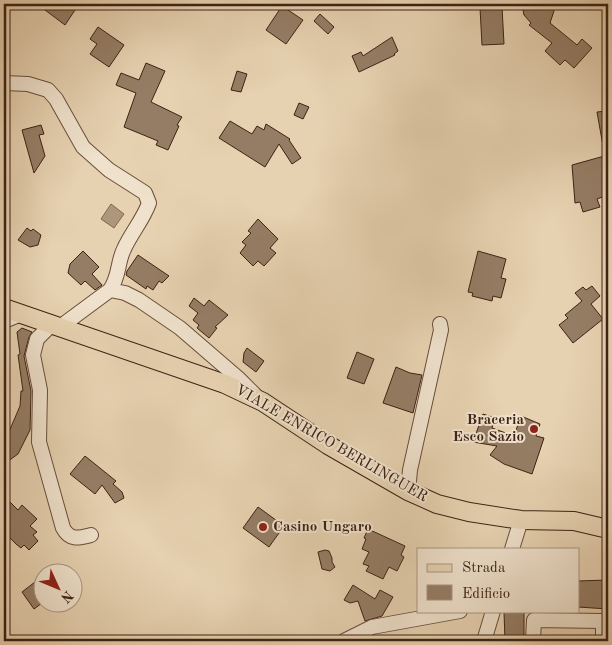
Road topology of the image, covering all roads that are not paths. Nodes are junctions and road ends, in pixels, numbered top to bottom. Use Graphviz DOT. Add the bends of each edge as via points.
graph roads {
  1 [pos="4,82"];
  2 [pos="110,290"];
  3 [pos="4,308"];
  4 [pos="21,314"];
  5 [pos="4,321"];
  6 [pos="440,324"];
  7 [pos="56,326"];
  8 [pos="263,402"];
  9 [pos="408,491"];
  10 [pos="520,520"];
  11 [pos="608,529"];
  12 [pos="91,535"];
  13 [pos="512,548"];
  14 [pos="454,612"];
  15 [pos="493,612"];
  16 [pos="344,641"];
  17 [pos="484,641"];
  18 [pos="534,641"];
  19 [pos="603,641"];
  1 -- 2 [label="street" via="48,90 83,147 147,198 149,203 145,215 124,250 116,281"];
  2 -- 7 [label="street"];
  2 -- 8 [label="street" via="139,300 180,328"];
  3 -- 4 [label="main road, VIALE ENRICO BERLINGUER"];
  4 -- 5 [label="street"];
  4 -- 7 [label="main road, VIALE ENRICO BERLINGUER"];
  6 -- 9 [label="street"];
  7 -- 8 [label="main road, VIALE ENRICO BERLINGUER" via="225,384"];
  7 -- 12 [label="street" via="37,339 34,347 40,390 39,442 66,534 76,539"];
  8 -- 9 [label="main road, VIALE ENRICO BERLINGUER" via="328,445"];
  9 -- 10 [label="main road, VIALE ENRICO BERLINGUER" via="437,504"];
  10 -- 11 [label="main road, VIALE ENRICO BERLINGUER" via="574,521"];
  10 -- 13 [label="street"];
  14 -- 16 [label="street" via="372,627"];
  15 -- 17 [label="street"];
  18 -- 19 [label="street" via="534,620 603,622"];
}
